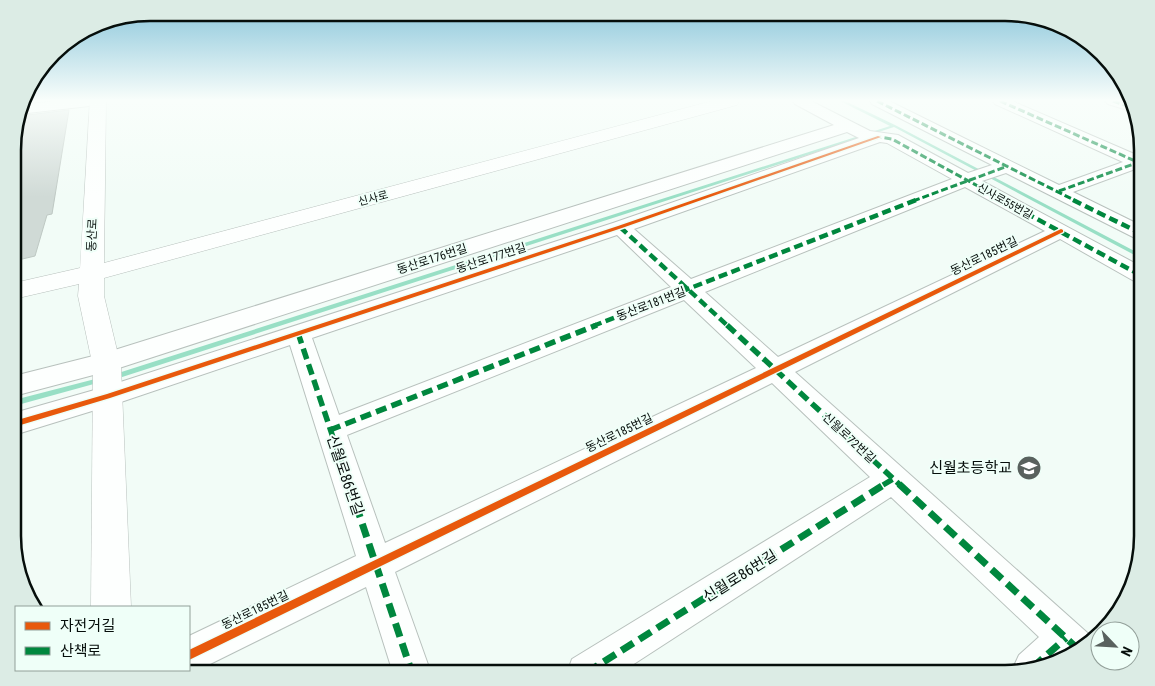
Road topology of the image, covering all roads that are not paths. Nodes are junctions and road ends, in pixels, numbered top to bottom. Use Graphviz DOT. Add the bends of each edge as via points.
graph roads {
  1 [pos="97,133"];
  2 [pos="613,133"];
  3 [pos="857,133"];
  4 [pos="859,133"];
  5 [pos="865,133"];
  6 [pos="939,133"];
  7 [pos="1074,133"];
  8 [pos="1133,159"];
  9 [pos="1133,165"];
  10 [pos="1005,167"];
  11 [pos="718,170"];
  12 [pos="969,179"];
  13 [pos="738,184"];
  14 [pos="1059,191"];
  15 [pos="620,227"];
  16 [pos="1133,229"];
  17 [pos="1061,231"];
  18 [pos="484,256"];
  19 [pos="1133,271"];
  20 [pos="90,275"];
  21 [pos="21,290"];
  22 [pos="688,290"];
  23 [pos="298,333"];
  24 [pos="775,370"];
  25 [pos="108,379"];
  26 [pos="21,385"];
  27 [pos="21,421"];
  28 [pos="330,430"];
  29 [pos="894,479"];
  30 [pos="375,564"];
  31 [pos="111,606"];
  32 [pos="1073,644"];
  33 [pos="190,655"];
  34 [pos="1055,655"];
  35 [pos="600,664"];
  36 [pos="409,665"];
  1 -- 20 [label="main road, 동산로"];
  2 -- 20 [label="main road, 신사로"];
  3 -- 11 [label="street, 동산로176번길"];
  4 -- 13 [label="street, 동산로177번길"];
  5 -- 12 [label="street, 신사로55번길" via="892,139"];
  6 -- 10 [label="street"];
  7 -- 8 [label="street"];
  9 -- 14 [label="street"];
  10 -- 12 [label="street, 동산로181번길"];
  10 -- 14 [label="street"];
  11 -- 13 [label="street"];
  11 -- 18 [label="street, 동산로176번길"];
  12 -- 17 [label="street, 신사로55번길"];
  12 -- 22 [label="street, 동산로181번길"];
  13 -- 15 [label="street, 동산로177번길"];
  14 -- 16 [label="street"];
  15 -- 18 [label="street, 동산로177번길"];
  15 -- 22 [label="street, 신월로72번길"];
  17 -- 19 [label="street, 신사로55번길"];
  17 -- 24 [label="street, 동산로185번길"];
  18 -- 23 [label="street, 동산로177번길"];
  18 -- 25 [label="street, 동산로176번길"];
  20 -- 21 [label="main road, 신사로"];
  20 -- 25 [label="main road, 동산로" via="91,296"];
  22 -- 24 [label="street, 신월로72번길"];
  22 -- 28 [label="street, 동산로181번길"];
  23 -- 25 [label="street, 동산로177번길"];
  23 -- 28 [label="street, 신월로86번길"];
  24 -- 29 [label="street, 신월로72번길"];
  24 -- 30 [label="street, 동산로185번길"];
  25 -- 26 [label="street, 동산로176번길"];
  25 -- 27 [label="street"];
  25 -- 31 [label="main road, 동산로"];
  28 -- 30 [label="street, 신월로86번길"];
  29 -- 32 [label="street, 신월로72번길"];
  29 -- 35 [label="street, 신월로86번길"];
  30 -- 33 [label="street, 동산로185번길"];
  30 -- 36 [label="street, 신월로86번길"];
  32 -- 34 [label="street"];
}
